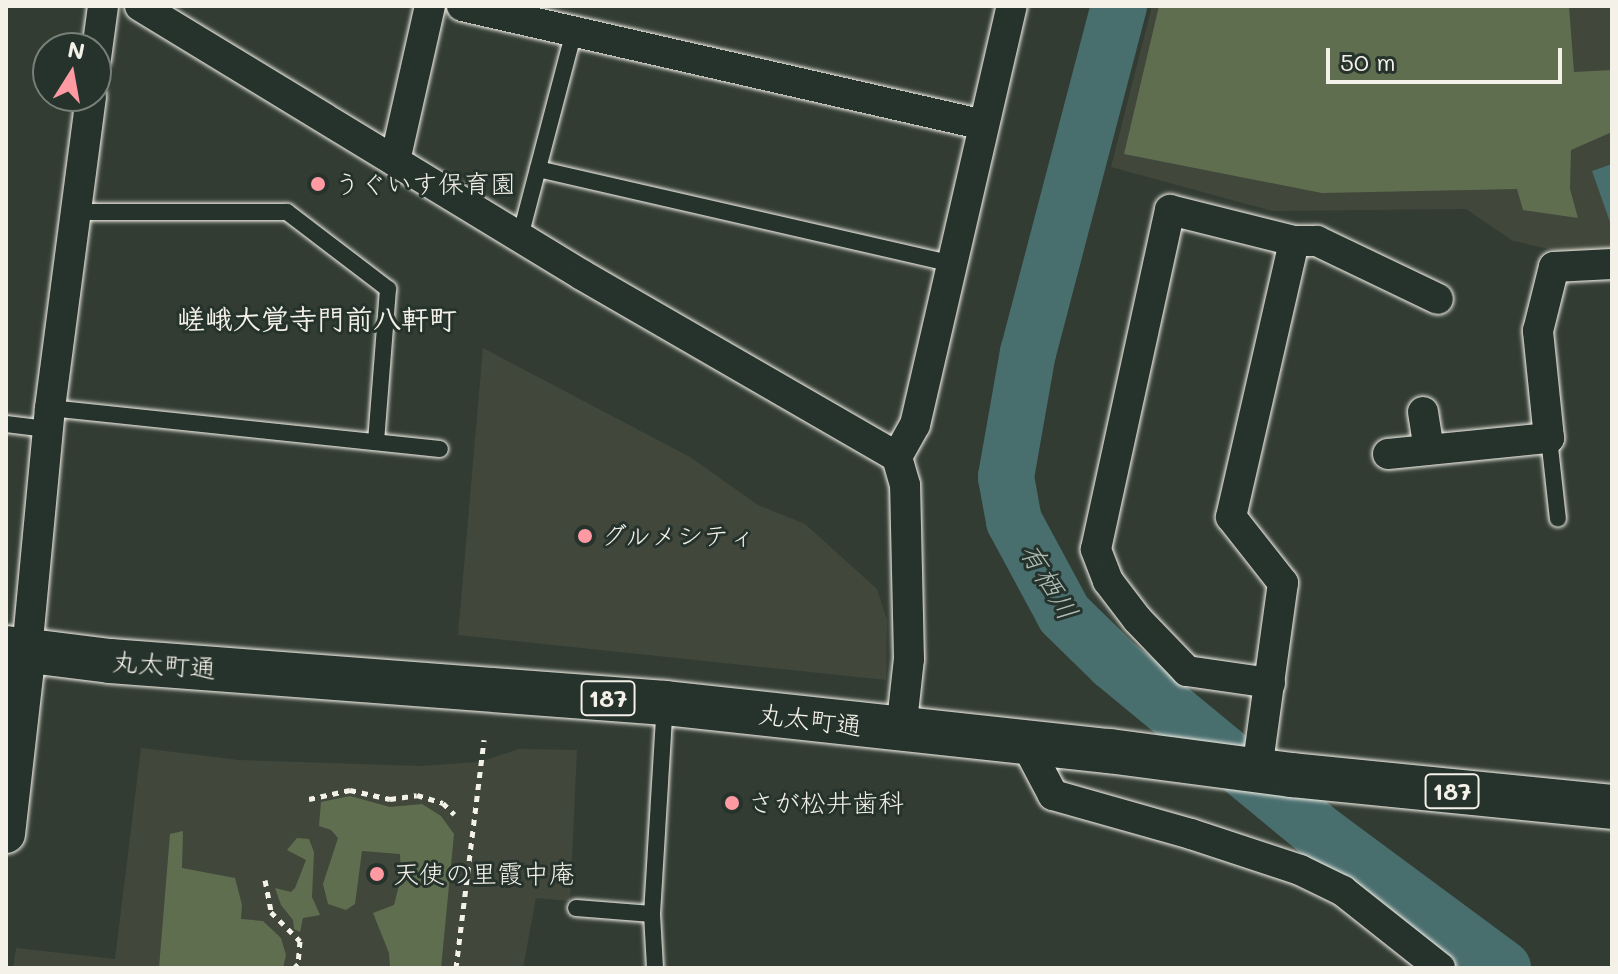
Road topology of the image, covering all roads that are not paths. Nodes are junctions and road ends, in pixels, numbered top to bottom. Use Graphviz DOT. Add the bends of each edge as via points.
graph roads {
  1 [pos="103,6"];
  2 [pos="140,6"];
  3 [pos="430,6"];
  4 [pos="462,6"];
  5 [pos="1012,6"];
  6 [pos="574,31"];
  7 [pos="100,32"];
  8 [pos="89,112"];
  9 [pos="984,125"];
  10 [pos="395,161"];
  11 [pos="538,169"];
  12 [pos="76,212"];
  13 [pos="520,237"];
  14 [pos="1294,241"];
  15 [pos="952,264"];
  16 [pos="1612,264"];
  17 [pos="1438,299"];
  18 [pos="1423,412"];
  19 [pos="49,419"];
  20 [pos="6,424"];
  21 [pos="1549,438"];
  22 [pos="376,442"];
  23 [pos="440,449"];
  24 [pos="1429,450"];
  25 [pos="1388,454"];
  26 [pos="897,457"];
  27 [pos="1558,519"];
  28 [pos="17,649"];
  29 [pos="1270,683"];
  30 [pos="665,703"];
  31 [pos="901,731"];
  32 [pos="1025,742"];
  33 [pos="1270,764"];
  34 [pos="1612,807"];
  35 [pos="6,834"];
  36 [pos="576,908"];
  37 [pos="652,914"];
  38 [pos="655,968"];
  39 [pos="1440,968"];
  1 -- 7 [label="street"];
  2 -- 10 [label="street"];
  3 -- 10 [label="street"];
  4 -- 6 [label="street"];
  5 -- 9 [label="street"];
  6 -- 9 [label="street"];
  6 -- 11 [label="lane"];
  8 -- 12 [label="street"];
  9 -- 15 [label="street"];
  10 -- 13 [label="street"];
  11 -- 13 [label="lane"];
  11 -- 15 [label="lane"];
  12 -- 19 [label="street"];
  12 -- 22 [label="lane" via="287,212 388,289"];
  13 -- 26 [label="street"];
  14 -- 17 [label="street" via="1317,241"];
  14 -- 29 [label="street" via="1231,517 1283,583"];
  14 -- 29 [label="street" via="1170,210 1096,549 1115,590 1187,671"];
  15 -- 26 [label="street" via="915,425"];
  16 -- 21 [label="street" via="1554,267 1538,331"];
  18 -- 24 [label="street"];
  19 -- 20 [label="lane"];
  19 -- 22 [label="lane"];
  19 -- 28 [label="street"];
  21 -- 24 [label="street"];
  21 -- 27 [label="lane"];
  22 -- 23 [label="lane"];
  24 -- 25 [label="street"];
  26 -- 31 [label="street" via="905,485 909,659"];
  28 -- 30 [label="main road, 丸太町通 / 187" via="110,661"];
  28 -- 35 [label="street"];
  29 -- 33 [label="street"];
  30 -- 31 [label="main road, 丸太町通 / 187"];
  30 -- 37 [label="lane"];
  31 -- 32 [label="main road, 丸太町通 / 187"];
  32 -- 33 [label="main road, 丸太町通 / 187" via="1209,765"];
  32 -- 39 [label="street" via="1053,795 1300,870 1343,891"];
  33 -- 34 [label="main road, 丸太町通 / 187"];
  36 -- 37 [label="lane"];
  37 -- 38 [label="lane"];
}
